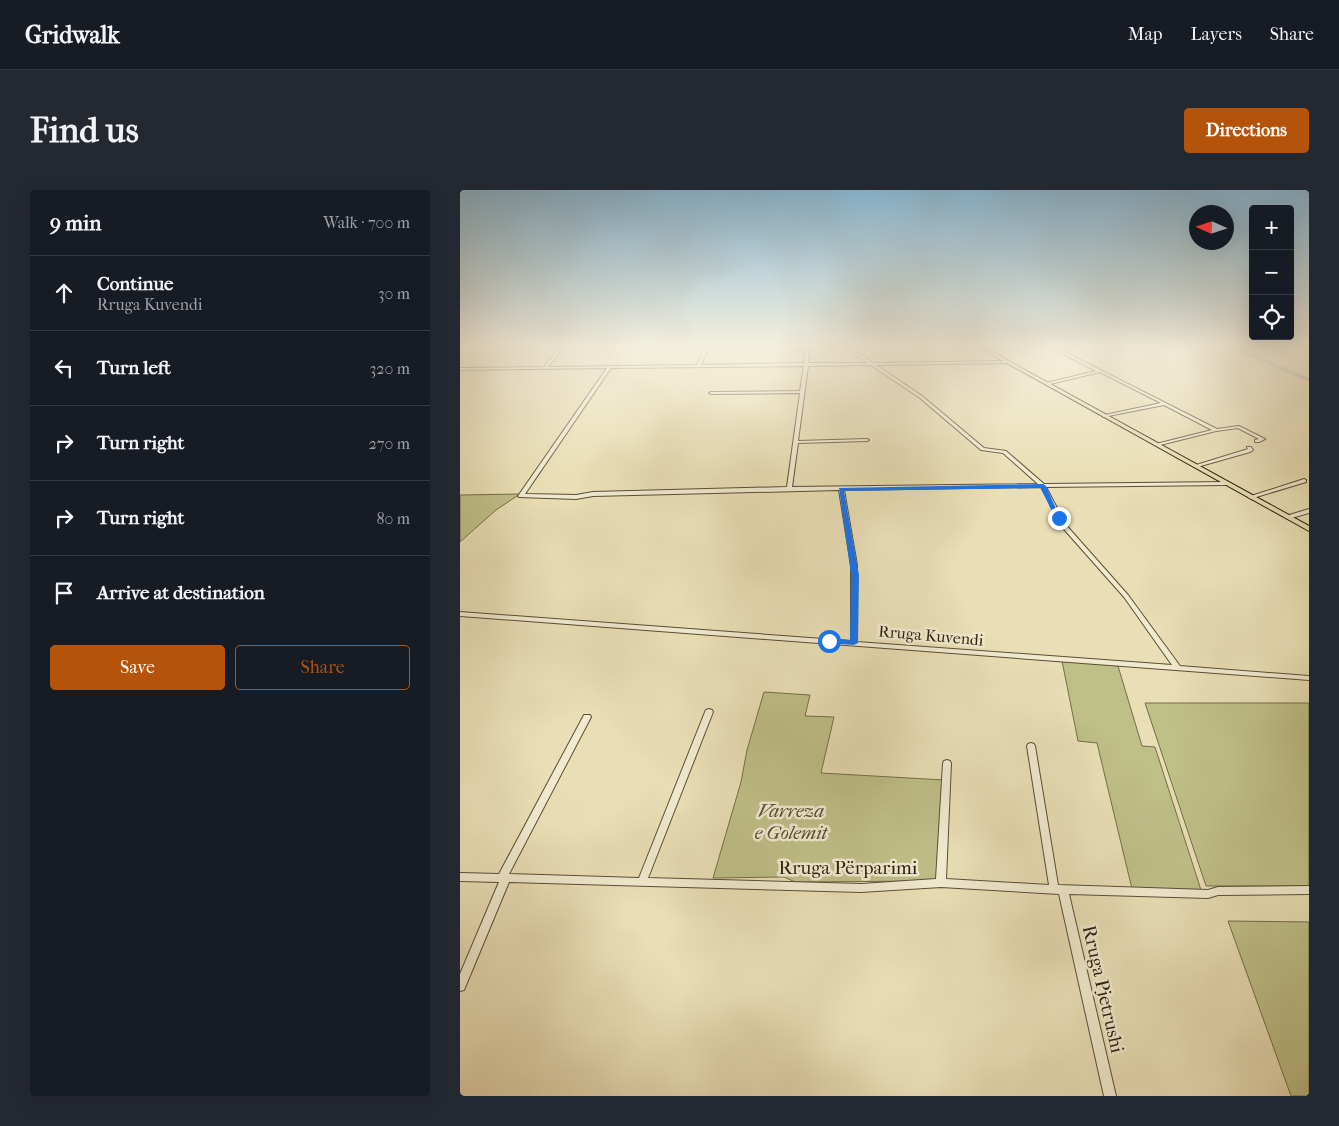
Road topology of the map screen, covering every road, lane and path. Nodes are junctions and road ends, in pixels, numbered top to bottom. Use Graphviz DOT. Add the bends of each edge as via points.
graph roads {
  1 [pos="595,389"];
  2 [pos="910,389"];
  3 [pos="1057,389"];
  4 [pos="1135,389"];
  5 [pos="802,392"];
  6 [pos="712,393"];
  7 [pos="1164,404"];
  8 [pos="1105,416"];
  9 [pos="1216,430"];
  10 [pos="867,440"];
  11 [pos="1258,441"];
  12 [pos="796,442"];
  13 [pos="1158,445"];
  14 [pos="1248,448"];
  15 [pos="1195,466"];
  16 [pos="1304,481"];
  17 [pos="1226,483"];
  18 [pos="1043,486"];
  19 [pos="789,489"];
  20 [pos="841,489"];
  21 [pos="1251,497"];
  22 [pos="1309,511"];
  23 [pos="1288,517"];
  24 [pos="1309,528"];
  25 [pos="460,614"];
  26 [pos="854,643"];
  27 [pos="1178,668"];
  28 [pos="1309,678"];
  29 [pos="709,712"];
  30 [pos="586,717"];
  31 [pos="1031,746"];
  32 [pos="947,763"];
  33 [pos="460,877"];
  34 [pos="504,878"];
  35 [pos="642,882"];
  36 [pos="941,883"];
  37 [pos="1059,889"];
  38 [pos="1309,890"];
  39 [pos="460,986"];
  40 [pos="1110,1096"];
  1 -- 19 [label="street" via="521,496"];
  2 -- 18 [label="street" via="983,449 1004,452"];
  3 -- 8 [label="main road"];
  4 -- 7 [label="street"];
  5 -- 6 [label="street"];
  5 -- 12 [label="street"];
  7 -- 8 [label="street"];
  7 -- 9 [label="street"];
  8 -- 13 [label="main road"];
  9 -- 11 [label="street" via="1239,427 1263,439"];
  9 -- 13 [label="street"];
  10 -- 12 [label="street"];
  12 -- 19 [label="street"];
  13 -- 15 [label="main road"];
  14 -- 15 [label="street" via="1251,450"];
  15 -- 17 [label="main road"];
  16 -- 21 [label="street"];
  17 -- 18 [label="street"];
  17 -- 21 [label="main road"];
  18 -- 20 [label="street"];
  18 -- 27 [label="street" via="1064,526 1126,596"];
  19 -- 20 [label="street"];
  20 -- 26 [label="street" via="855,575"];
  21 -- 23 [label="main road"];
  22 -- 23 [label="street"];
  23 -- 24 [label="main road"];
  25 -- 26 [label="street, Rruga Kuvendi"];
  26 -- 27 [label="street, Rruga Kuvendi"];
  27 -- 28 [label="street, Rruga Kuvendi"];
  29 -- 35 [label="street"];
  30 -- 34 [label="street"];
  31 -- 37 [label="street"];
  32 -- 36 [label="street"];
  33 -- 34 [label="street, Rruga Përparimi"];
  34 -- 35 [label="street, Rruga Përparimi"];
  34 -- 39 [label="street"];
  35 -- 36 [label="street, Rruga Përparimi" via="861,888"];
  36 -- 37 [label="street, Rruga Përparimi"];
  37 -- 38 [label="street, Rruga Përparimi" via="1208,894 1218,891"];
  37 -- 40 [label="street, Rruga Pjetrushi"];
}
